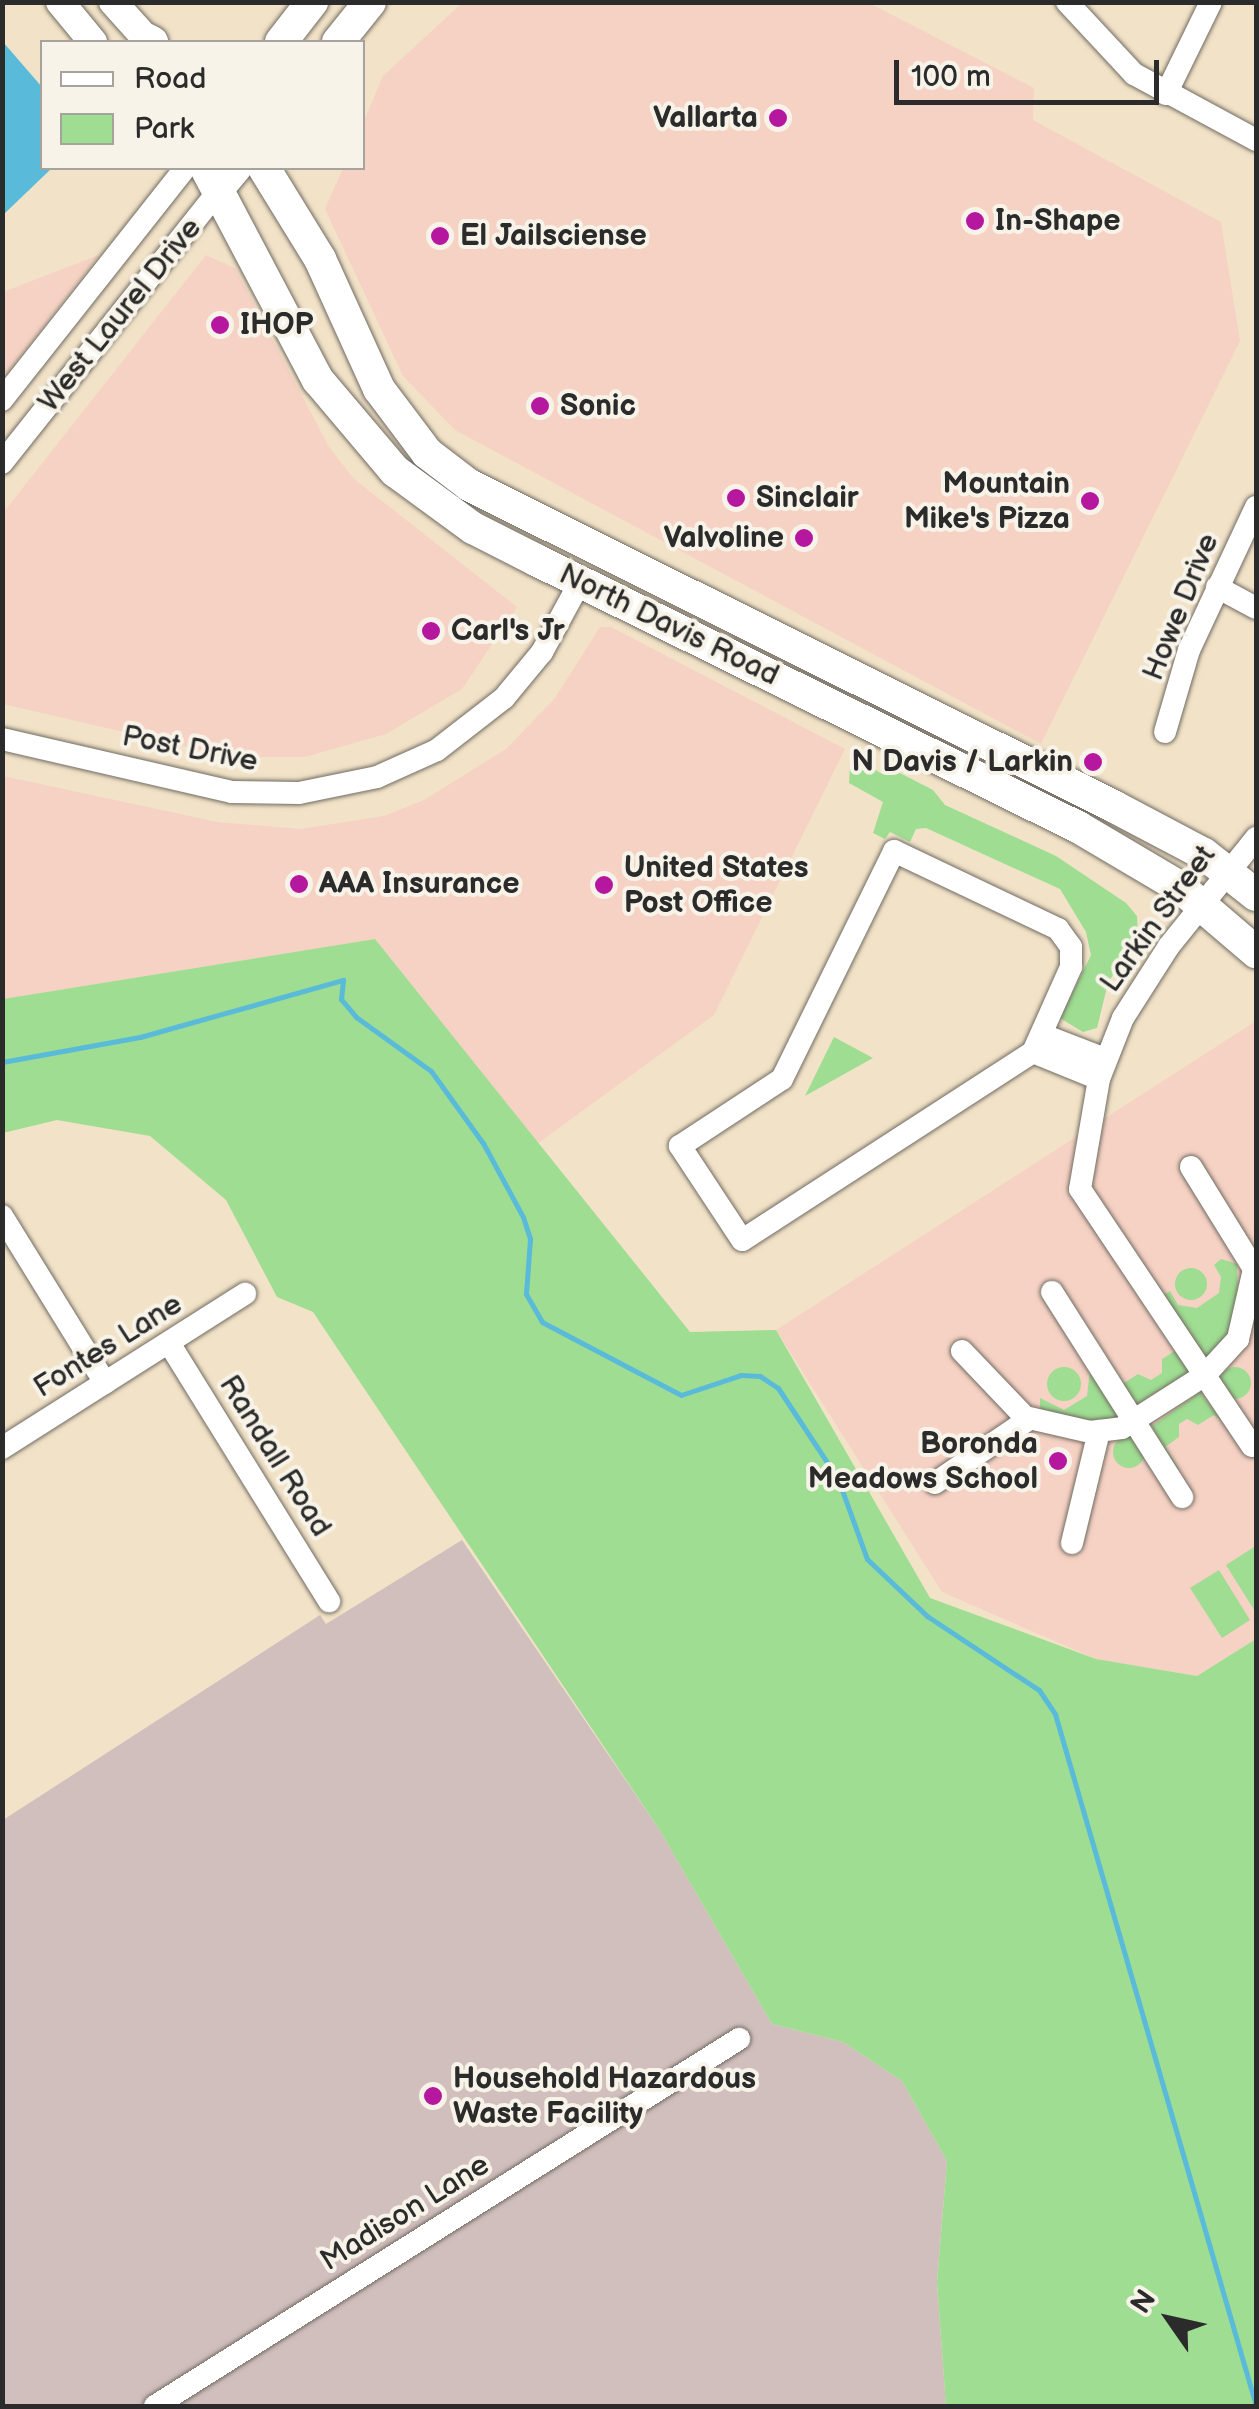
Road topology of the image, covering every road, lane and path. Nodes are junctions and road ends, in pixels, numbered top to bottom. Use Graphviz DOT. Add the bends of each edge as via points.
graph roads {
  1 [pos="60,2"];
  2 [pos="113,2"];
  3 [pos="312,2"];
  4 [pos="1066,2"];
  5 [pos="1212,2"];
  6 [pos="368,6"];
  7 [pos="91,40"];
  8 [pos="148,40"];
  9 [pos="283,40"];
  10 [pos="340,40"];
  11 [pos="1166,94"];
  12 [pos="1256,140"];
  13 [pos="183,170"];
  14 [pos="265,170"];
  15 [pos="222,174"];
  16 [pos="2,400"];
  17 [pos="2,462"];
  18 [pos="1256,507"];
  19 [pos="580,582"];
  20 [pos="1217,588"];
  21 [pos="1256,608"];
  22 [pos="1166,732"];
  23 [pos="2,738"];
  24 [pos="1256,838"];
  25 [pos="1228,872"];
  26 [pos="1256,895"];
  27 [pos="1203,903"];
  28 [pos="1256,952"];
  29 [pos="1038,1043"];
  30 [pos="1102,1069"];
  31 [pos="1191,1167"];
  32 [pos="2,1216"];
  33 [pos="1250,1250"];
  34 [pos="1052,1292"];
  35 [pos="245,1294"];
  36 [pos="169,1343"];
  37 [pos="1231,1349"];
  38 [pos="962,1351"];
  39 [pos="1256,1355"];
  40 [pos="1205,1375"];
  41 [pos="105,1383"];
  42 [pos="1029,1419"];
  43 [pos="1134,1420"];
  44 [pos="1099,1430"];
  45 [pos="1252,1446"];
  46 [pos="2,1448"];
  47 [pos="935,1483"];
  48 [pos="1182,1497"];
  49 [pos="1072,1543"];
  50 [pos="329,1601"];
  51 [pos="739,2039"];
  52 [pos="155,2406"];
  1 -- 7 [label="main road"];
  2 -- 8 [label="main road"];
  3 -- 9 [label="highway"];
  4 -- 11 [label="street" via="1122,64"];
  5 -- 11 [label="street"];
  6 -- 10 [label="highway"];
  11 -- 12 [label="street"];
  13 -- 16 [label="street, West Laurel Drive"];
  14 -- 25 [label="highway, North Davis Road" via="320,259 379,390 428,453 469,485 1114,806"];
  15 -- 17 [label="street, West Laurel Drive"];
  15 -- 19 [label="highway, North Davis Road" via="340,412 427,495 473,528"];
  18 -- 20 [label="street, Howe Drive"];
  19 -- 23 [label="street, Post Drive" via="542,652 504,698 438,750 377,777 298,794 232,792"];
  19 -- 27 [label="highway, North Davis Road" via="1064,820"];
  20 -- 21 [label="street"];
  20 -- 22 [label="street, Howe Drive" via="1189,650"];
  24 -- 25 [label="street, Larkin Street"];
  25 -- 26 [label="highway, North Davis Road"];
  25 -- 27 [label="street, Larkin Street"];
  27 -- 28 [label="highway, North Davis Road"];
  27 -- 30 [label="street, Larkin Street" via="1143,983"];
  29 -- 29 [label="street" via="742,1240 680,1146 782,1079 894,851 1066,938 1072,967"];
  29 -- 30 [label="street"];
  30 -- 40 [label="street, Larkin Street" via="1080,1189"];
  31 -- 33 [label="street"];
  32 -- 41 [label="street"];
  33 -- 37 [label="street" via="1254,1269"];
  34 -- 43 [label="street"];
  35 -- 36 [label="street, Fontes Lane"];
  36 -- 41 [label="street, Fontes Lane"];
  36 -- 50 [label="street, Randall Road"];
  37 -- 39 [label="street"];
  37 -- 40 [label="street"];
  38 -- 42 [label="street"];
  40 -- 43 [label="street"];
  40 -- 45 [label="street"];
  41 -- 46 [label="street, Fontes Lane"];
  42 -- 44 [label="street"];
  42 -- 47 [label="street"];
  43 -- 44 [label="street"];
  43 -- 48 [label="street"];
  44 -- 49 [label="street"];
  51 -- 52 [label="street, Madison Lane"];
}
